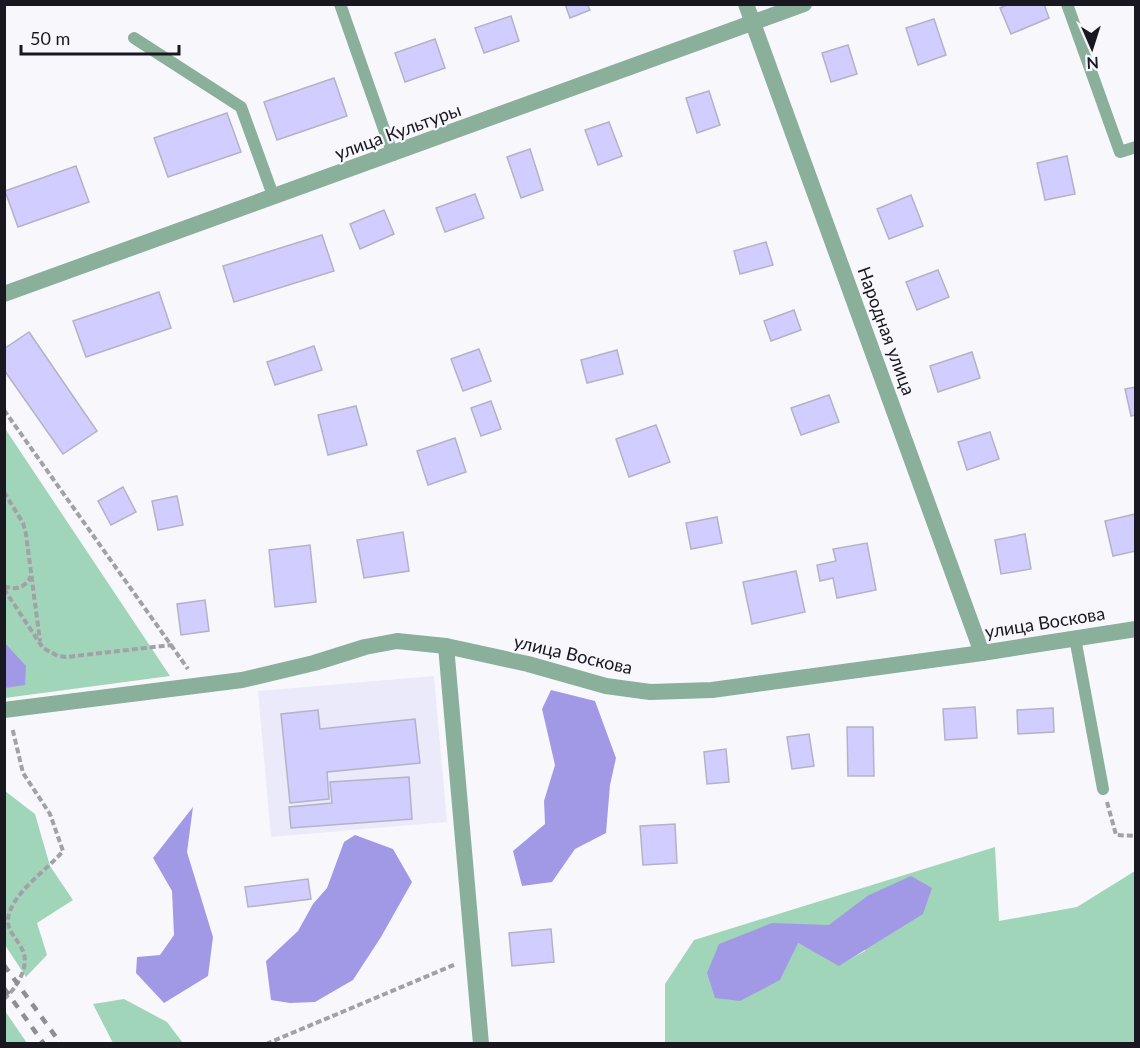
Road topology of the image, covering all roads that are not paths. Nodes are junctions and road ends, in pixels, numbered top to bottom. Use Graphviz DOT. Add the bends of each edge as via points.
graph roads {
  1 [pos="340,4"];
  2 [pos="746,4"];
  3 [pos="804,4"];
  4 [pos="1067,4"];
  5 [pos="753,23"];
  6 [pos="134,38"];
  7 [pos="1136,147"];
  8 [pos="393,155"];
  9 [pos="274,198"];
  10 [pos="4,294"];
  11 [pos="1136,629"];
  12 [pos="1075,638"];
  13 [pos="447,646"];
  14 [pos="982,653"];
  15 [pos="6,709"];
  16 [pos="1104,789"];
  17 [pos="481,1044"];
  1 -- 8 [label="lane"];
  2 -- 5 [label="street, Народная улица"];
  3 -- 5 [label="street, улица Культуры"];
  4 -- 7 [label="lane" via="1120,152"];
  5 -- 8 [label="street, улица Культуры"];
  5 -- 14 [label="street, Народная улица"];
  6 -- 9 [label="lane" via="241,107"];
  8 -- 9 [label="street, улица Культуры"];
  9 -- 10 [label="street, улица Культуры"];
  11 -- 12 [label="street, улица Воскова"];
  12 -- 14 [label="street, улица Воскова"];
  12 -- 16 [label="lane"];
  13 -- 14 [label="street, улица Воскова" via="606,686 650,692 712,690"];
  13 -- 15 [label="street, улица Воскова" via="397,641 252,677"];
  13 -- 17 [label="street"];
}
